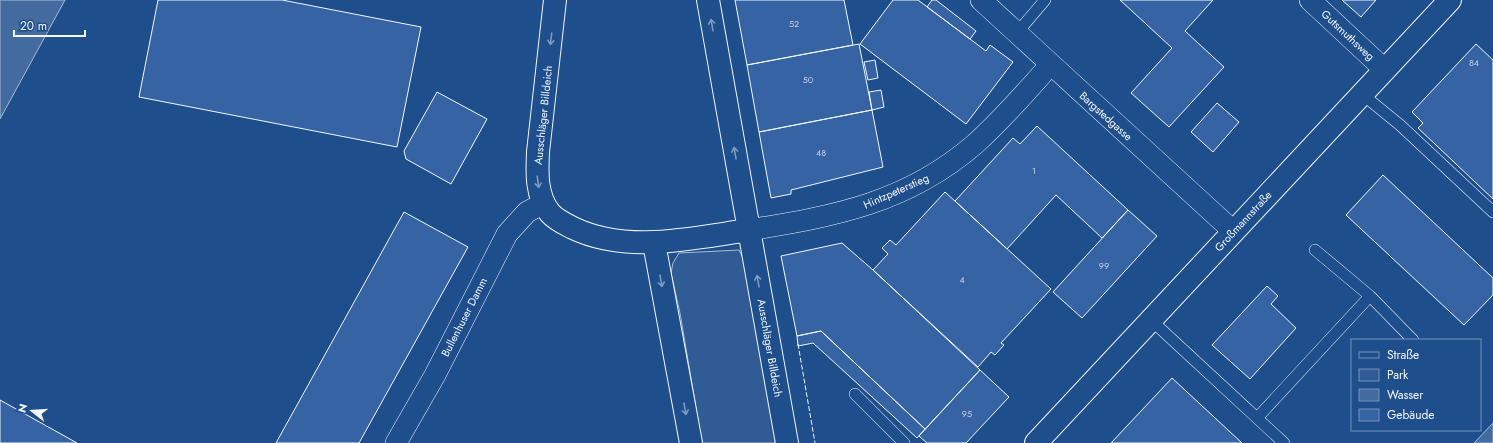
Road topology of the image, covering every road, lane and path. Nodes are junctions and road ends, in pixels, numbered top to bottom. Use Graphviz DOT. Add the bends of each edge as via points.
graph roads {
  1 [pos="556,0"];
  2 [pos="708,0"];
  3 [pos="981,0"];
  4 [pos="1045,0"];
  5 [pos="1310,0"];
  6 [pos="1450,0"];
  7 [pos="1016,34"];
  8 [pos="1050,65"];
  9 [pos="1385,70"];
  10 [pos="1362,94"];
  11 [pos="544,203"];
  12 [pos="1493,212"];
  13 [pos="749,230"];
  14 [pos="1233,231"];
  15 [pos="654,243"];
  16 [pos="1315,250"];
  17 [pos="1370,296"];
  18 [pos="1151,320"];
  19 [pos="1412,339"];
  20 [pos="856,394"];
  21 [pos="1258,418"];
  22 [pos="1278,441"];
  23 [pos="396,443"];
  24 [pos="691,443"];
  25 [pos="787,443"];
  26 [pos="904,443"];
  27 [pos="1036,443"];
  1 -- 11 [label="street, Ausschläger Billdeich, one-way" via="538,152 537,177"];
  13 -- 2 [label="street, Ausschläger Billdeich, one-way"];
  3 -- 7 [label="street, Bargstedgasse"];
  4 -- 7 [label="lane"];
  5 -- 9 [label="street, Gutsmuthsweg"];
  6 -- 9 [label="street, Großmannstraße"];
  7 -- 8 [label="street, Bargstedgasse"];
  8 -- 13 [label="street, Hintzpeterstieg" via="974,144 914,186 847,212"];
  8 -- 14 [label="street, Bargstedgasse"];
  9 -- 10 [label="street, Großmannstraße"];
  10 -- 12 [label="lane" via="1400,125"];
  10 -- 14 [label="street, Großmannstraße"];
  11 -- 15 [label="street, Ausschläger Billdeich" via="551,214 562,223 593,237"];
  11 -- 23 [label="street, Bullenhuser Damm" via="527,212 507,234 435,375"];
  13 -- 15 [label="street, Ausschläger Billdeich"];
  25 -- 13 [label="street, Ausschläger Billdeich, one-way"];
  14 -- 18 [label="street, Großmannstraße"];
  15 -- 24 [label="street, one-way"];
  16 -- 17 [label="lane"];
  17 -- 19 [label="lane"];
  17 -- 21 [label="lane"];
  18 -- 21 [label="lane"];
  18 -- 27 [label="street, Großmannstraße"];
  20 -- 26 [label="lane"];
  21 -- 22 [label="lane"];
}
